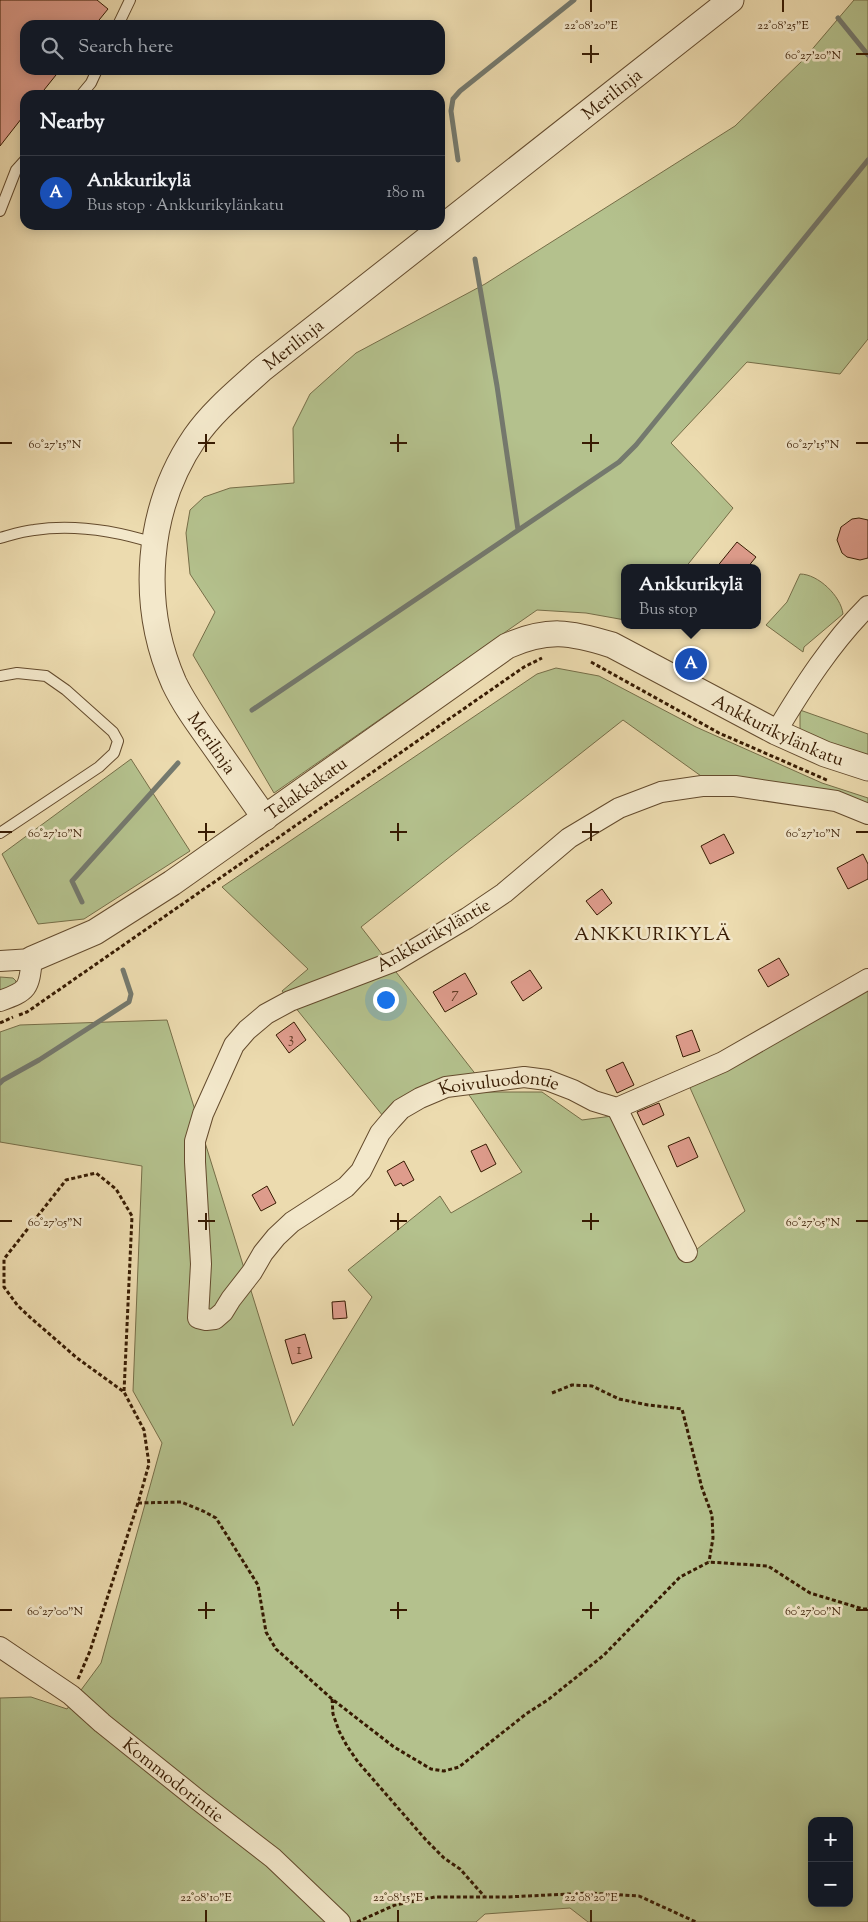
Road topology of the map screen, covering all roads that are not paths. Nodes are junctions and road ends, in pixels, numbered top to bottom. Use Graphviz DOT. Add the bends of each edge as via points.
graph roads {
  1 [pos="130,0"];
  2 [pos="731,0"];
  3 [pos="120,20"];
  4 [pos="95,75"];
  5 [pos="86,90"];
  6 [pos="20,166"];
  7 [pos="0,211"];
  8 [pos="445,225"];
  9 [pos="439,230"];
  10 [pos="0,538"];
  11 [pos="154,543"];
  12 [pos="868,606"];
  13 [pos="612,645"];
  14 [pos="0,676"];
  15 [pos="776,732"];
  16 [pos="868,768"];
  17 [pos="868,814"];
  18 [pos="265,818"];
  19 [pos="0,833"];
  20 [pos="32,959"];
  21 [pos="0,961"];
  22 [pos="868,980"];
  23 [pos="0,1001"];
  24 [pos="617,1108"];
  25 [pos="687,1252"];
  26 [pos="198,1318"];
  27 [pos="0,1647"];
  28 [pos="340,1922"];
  1 -- 3 [label="lane"];
  2 -- 8 [label="street, Merilinja"];
  4 -- 5 [label="lane"];
  6 -- 7 [label="lane"];
  9 -- 11 [label="street, Merilinja" via="261,370 229,399 195,437 183,458 169,485"];
  10 -- 11 [label="lane" via="58,527 118,532"];
  11 -- 18 [label="street, Merilinja" via="153,607 169,669 189,711"];
  12 -- 15 [label="street" via="818,667"];
  13 -- 15 [label="street, Ankkurikylänkatu"];
  13 -- 18 [label="street, Telakkakatu" via="583,636 542,634 507,646"];
  14 -- 19 [label="lane" via="17,673 46,676 113,732 118,741 114,753 99,767"];
  15 -- 16 [label="street, Ankkurikylänkatu" via="825,754"];
  17 -- 26 [label="street, Ankkurikyläntie" via="836,801 735,786 702,786 660,792 619,808 569,838 504,893 395,961 290,1001 266,1014 234,1045 203,1114 195,1141 201,1264"];
  18 -- 20 [label="street, Telakkakatu" via="95,932"];
  20 -- 21 [label="street, Telakkakatu"];
  20 -- 23 [label="street" via="29,984 23,991"];
  22 -- 24 [label="street" via="724,1062"];
  24 -- 25 [label="street"];
  24 -- 26 [label="street, Koivuluodontie" via="547,1080 524,1077 446,1087 420,1098 401,1109 380,1133 361,1171 346,1187 292,1222 276,1238 223,1312 215,1319"];
  27 -- 28 [label="street, Kommodorintie" via="71,1695 273,1858"];
}
